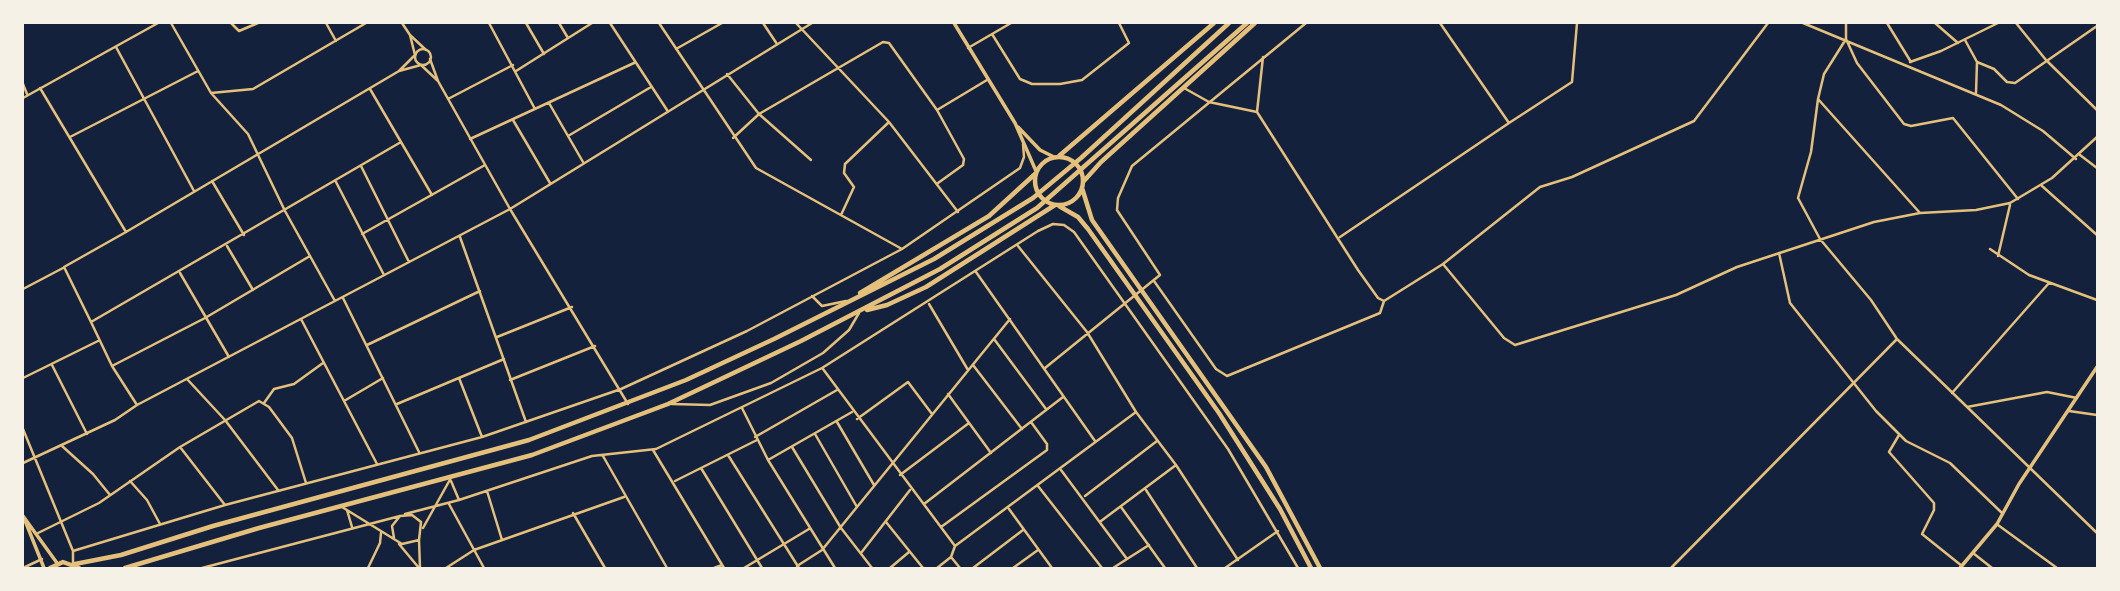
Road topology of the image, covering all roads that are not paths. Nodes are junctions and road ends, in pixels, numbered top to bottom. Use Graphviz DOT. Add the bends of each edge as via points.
graph roads {
  1 [pos="158,23"];
  2 [pos="171,23"];
  3 [pos="231,23"];
  4 [pos="258,23"];
  5 [pos="326,23"];
  6 [pos="366,23"];
  7 [pos="402,23"];
  8 [pos="489,23"];
  9 [pos="526,23"];
  10 [pos="559,23"];
  11 [pos="592,23"];
  12 [pos="610,23"];
  13 [pos="659,23"];
  14 [pos="722,23"];
  15 [pos="763,23"];
  16 [pos="796,23"];
  17 [pos="812,23"];
  18 [pos="954,23"];
  19 [pos="1011,23"];
  20 [pos="1119,23"];
  21 [pos="1214,23"];
  22 [pos="1228,23"];
  23 [pos="1247,23"];
  24 [pos="1255,23"];
  25 [pos="1306,23"];
  26 [pos="1440,23"];
  27 [pos="1577,23"];
  28 [pos="1768,23"];
  29 [pos="1802,23"];
  30 [pos="1846,23"];
  31 [pos="1887,23"];
  32 [pos="1936,23"];
  33 [pos="1998,23"];
  34 [pos="2015,23"];
  35 [pos="2097,26"];
  36 [pos="801,30"];
  37 [pos="992,34"];
  38 [pos="410,36"];
  39 [pos="568,38"];
  40 [pos="1846,39"];
  41 [pos="1965,40"];
  42 [pos="336,41"];
  43 [pos="1958,43"];
  44 [pos="776,44"];
  45 [pos="116,47"];
  46 [pos="968,48"];
  47 [pos="677,49"];
  48 [pos="426,50"];
  49 [pos="544,54"];
  50 [pos="415,55"];
  51 [pos="1263,57"];
  52 [pos="430,59"];
  53 [pos="2046,60"];
  54 [pos="1910,62"];
  55 [pos="1977,62"];
  56 [pos="634,63"];
  57 [pos="421,65"];
  58 [pos="513,65"];
  59 [pos="1913,67"];
  60 [pos="836,69"];
  61 [pos="198,71"];
  62 [pos="400,71"];
  63 [pos="516,71"];
  64 [pos="727,74"];
  65 [pos="987,80"];
  66 [pos="438,81"];
  67 [pos="23,84"];
  68 [pos="651,86"];
  69 [pos="1182,87"];
  70 [pos="40,88"];
  71 [pos="702,88"];
  72 [pos="370,89"];
  73 [pos="211,93"];
  74 [pos="1976,93"];
  75 [pos="27,95"];
  76 [pos="23,98"];
  77 [pos="145,99"];
  78 [pos="448,99"];
  79 [pos="1818,99"];
  80 [pos="1209,102"];
  81 [pos="549,103"];
  82 [pos="535,109"];
  83 [pos="667,110"];
  84 [pos="937,110"];
  85 [pos="2097,110"];
  86 [pos="1256,112"];
  87 [pos="759,114"];
  88 [pos="513,120"];
  89 [pos="889,122"];
  90 [pos="1014,123"];
  91 [pos="1509,123"];
  92 [pos="568,136"];
  93 [pos="70,137"];
  94 [pos="2097,137"];
  95 [pos="733,138"];
  96 [pos="470,139"];
  97 [pos="1023,140"];
  98 [pos="401,142"];
  99 [pos="259,154"];
  100 [pos="2080,155"];
  101 [pos="1057,156"];
  102 [pos="2076,159"];
  103 [pos="811,160"];
  104 [pos="583,162"];
  105 [pos="485,165"];
  106 [pos="361,166"];
  107 [pos="2097,168"];
  108 [pos="1036,173"];
  109 [pos="212,181"];
  110 [pos="335,181"];
  111 [pos="1083,182"];
  112 [pos="550,183"];
  113 [pos="938,183"];
  114 [pos="2041,186"];
  115 [pos="1082,188"];
  116 [pos="194,191"];
  117 [pos="432,195"];
  118 [pos="2018,199"];
  119 [pos="2010,204"];
  120 [pos="1057,206"];
  121 [pos="510,209"];
  122 [pos="285,211"];
  123 [pos="958,212"];
  124 [pos="1920,213"];
  125 [pos="841,215"];
  126 [pos="387,219"];
  127 [pos="126,232"];
  128 [pos="362,234"];
  129 [pos="244,235"];
  130 [pos="2097,235"];
  131 [pos="460,236"];
  132 [pos="1339,237"];
  133 [pos="1820,239"];
  134 [pos="227,246"];
  135 [pos="1018,246"];
  136 [pos="902,249"];
  137 [pos="1990,249"];
  138 [pos="1779,253"];
  139 [pos="310,256"];
  140 [pos="1998,256"];
  141 [pos="409,262"];
  142 [pos="1443,264"];
  143 [pos="64,267"];
  144 [pos="976,272"];
  145 [pos="180,273"];
  146 [pos="383,275"];
  147 [pos="1154,281"];
  148 [pos="2049,283"];
  149 [pos="23,289"];
  150 [pos="253,289"];
  151 [pos="1143,290"];
  152 [pos="481,291"];
  153 [pos="812,296"];
  154 [pos="1137,296"];
  155 [pos="342,297"];
  156 [pos="852,299"];
  157 [pos="2097,300"];
  158 [pos="335,301"];
  159 [pos="1384,301"];
  160 [pos="928,302"];
  161 [pos="1125,304"];
  162 [pos="572,307"];
  163 [pos="860,312"];
  164 [pos="205,318"];
  165 [pos="302,319"];
  166 [pos="1010,319"];
  167 [pos="91,322"];
  168 [pos="1087,332"];
  169 [pos="496,337"];
  170 [pos="994,339"];
  171 [pos="1897,339"];
  172 [pos="100,341"];
  173 [pos="367,345"];
  174 [pos="595,346"];
  175 [pos="229,357"];
  176 [pos="504,359"];
  177 [pos="324,362"];
  178 [pos="52,364"];
  179 [pos="973,364"];
  180 [pos="113,366"];
  181 [pos="2097,367"];
  182 [pos="822,368"];
  183 [pos="1045,368"];
  184 [pos="968,370"];
  185 [pos="384,377"];
  186 [pos="23,378"];
  187 [pos="459,378"];
  188 [pos="187,379"];
  189 [pos="510,380"];
  190 [pos="1855,383"];
  191 [pos="621,389"];
  192 [pos="837,390"];
  193 [pos="1952,393"];
  194 [pos="948,394"];
  195 [pos="1063,397"];
  196 [pos="2077,398"];
  197 [pos="344,401"];
  198 [pos="264,403"];
  199 [pos="397,404"];
  200 [pos="628,404"];
  201 [pos="668,404"];
  202 [pos="137,405"];
  203 [pos="741,407"];
  204 [pos="1967,407"];
  205 [pos="1046,410"];
  206 [pos="2068,411"];
  207 [pos="852,412"];
  208 [pos="1136,412"];
  209 [pos="932,414"];
  210 [pos="2097,415"];
  211 [pos="225,419"];
  212 [pos="857,419"];
  213 [pos="836,421"];
  214 [pos="526,422"];
  215 [pos="1031,422"];
  216 [pos="969,423"];
  217 [pos="23,429"];
  218 [pos="1022,429"];
  219 [pos="814,433"];
  220 [pos="87,434"];
  221 [pos="1899,435"];
  222 [pos="482,437"];
  223 [pos="756,439"];
  224 [pos="1157,440"];
  225 [pos="1095,441"];
  226 [pos="62,446"];
  227 [pos="180,447"];
  228 [pos="792,447"];
  229 [pos="653,450"];
  230 [pos="419,452"];
  231 [pos="991,453"];
  232 [pos="602,455"];
  233 [pos="728,455"];
  234 [pos="34,458"];
  235 [pos="768,460"];
  236 [pos="23,463"];
  237 [pos="377,464"];
  238 [pos="891,464"];
  239 [pos="1176,465"];
  240 [pos="701,468"];
  241 [pos="2029,468"];
  242 [pos="1060,469"];
  243 [pos="900,475"];
  244 [pos="451,477"];
  245 [pos="130,481"];
  246 [pos="674,482"];
  247 [pos="306,483"];
  248 [pos="874,485"];
  249 [pos="1038,486"];
  250 [pos="911,489"];
  251 [pos="278,490"];
  252 [pos="1146,490"];
  253 [pos="487,491"];
  254 [pos="110,495"];
  255 [pos="624,497"];
  256 [pos="1084,498"];
  257 [pos="459,500"];
  258 [pos="448,503"];
  259 [pos="225,505"];
  260 [pos="924,505"];
  261 [pos="436,506"];
  262 [pos="857,507"];
  263 [pos="1121,507"];
  264 [pos="344,509"];
  265 [pos="1009,509"];
  266 [pos="573,513"];
  267 [pos="2002,513"];
  268 [pos="405,514"];
  269 [pos="23,516"];
  270 [pos="400,516"];
  271 [pos="1101,521"];
  272 [pos="62,522"];
  273 [pos="886,522"];
  274 [pos="367,523"];
  275 [pos="160,524"];
  276 [pos="1997,524"];
  277 [pos="352,527"];
  278 [pos="941,527"];
  279 [pos="423,528"];
  280 [pos="841,528"];
  281 [pos="809,529"];
  282 [pos="1024,530"];
  283 [pos="1278,531"];
  284 [pos="38,533"];
  285 [pos="381,533"];
  286 [pos="2097,533"];
  287 [pos="396,539"];
  288 [pos="419,540"];
  289 [pos="502,540"];
  290 [pos="1149,545"];
  291 [pos="783,546"];
  292 [pos="955,546"];
  293 [pos="474,550"];
  294 [pos="1038,550"];
  295 [pos="73,551"];
  296 [pos="822,551"];
  297 [pos="909,552"];
  298 [pos="861,553"];
  299 [pos="1973,553"];
  300 [pos="951,556"];
  301 [pos="42,559"];
  302 [pos="1127,559"];
  303 [pos="757,560"];
  304 [pos="1236,561"];
  305 [pos="57,563"];
  306 [pos="76,565"];
  307 [pos="723,566"];
  308 [pos="798,567"];
  309 [pos="1961,567"];
  310 [pos="23,568"];
  311 [pos="44,568"];
  312 [pos="50,568"];
  313 [pos="125,568"];
  314 [pos="201,568"];
  315 [pos="368,568"];
  316 [pos="419,568"];
  317 [pos="446,568"];
  318 [pos="484,568"];
  319 [pos="606,568"];
  320 [pos="667,568"];
  321 [pos="715,568"];
  322 [pos="744,568"];
  323 [pos="762,568"];
  324 [pos="835,568"];
  325 [pos="872,568"];
  326 [pos="890,568"];
  327 [pos="923,568"];
  328 [pos="937,568"];
  329 [pos="960,568"];
  330 [pos="973,568"];
  331 [pos="1013,568"];
  332 [pos="1052,568"];
  333 [pos="1102,568"];
  334 [pos="1113,568"];
  335 [pos="1165,568"];
  336 [pos="1197,568"];
  337 [pos="1225,568"];
  338 [pos="1237,568"];
  339 [pos="1298,568"];
  340 [pos="1311,568"];
  341 [pos="1320,568"];
  342 [pos="1671,568"];
  343 [pos="1992,568"];
  344 [pos="2057,568"];
  1 -- 45 [label="street"];
  2 -- 61 [label="street"];
  3 -- 4 [label="street" via="239,31"];
  5 -- 42 [label="street"];
  6 -- 42 [label="street"];
  7 -- 38 [label="street"];
  8 -- 58 [label="street"];
  9 -- 49 [label="street"];
  10 -- 39 [label="street"];
  11 -- 39 [label="street"];
  12 -- 56 [label="street"];
  13 -- 47 [label="street"];
  14 -- 47 [label="street"];
  15 -- 44 [label="street"];
  16 -- 36 [label="street"];
  17 -- 36 [label="street"];
  18 -- 46 [label="main road"];
  19 -- 37 [label="street"];
  20 -- 37 [label="street" via="1129,43 1082,80 1060,84 1020,79"];
  21 -- 101 [label="highway"];
  22 -- 156 [label="highway" via="1033,198 934,259"];
  23 -- 163 [label="highway" via="1037,208"];
  24 -- 69 [label="highway"];
  25 -- 51 [label="street"];
  26 -- 91 [label="street"];
  27 -- 91 [label="street" via="1572,82"];
  28 -- 142 [label="street" via="1694,121 1540,187"];
  29 -- 40 [label="street"];
  30 -- 40 [label="street"];
  31 -- 54 [label="street"];
  32 -- 43 [label="street"];
  33 -- 41 [label="street"];
  34 -- 53 [label="street"];
  35 -- 53 [label="street"];
  36 -- 44 [label="street"];
  36 -- 60 [label="street"];
  37 -- 46 [label="street"];
  38 -- 48 [label="street"];
  38 -- 50 [label="street"];
  39 -- 49 [label="street"];
  40 -- 59 [label="street"];
  40 -- 79 [label="street" via="1824,74"];
  40 -- 118 [label="street" via="1853,57 1904,124 1954,118"];
  41 -- 43 [label="street"];
  41 -- 55 [label="street"];
  42 -- 73 [label="street" via="253,89"];
  43 -- 54 [label="street"];
  44 -- 64 [label="street"];
  45 -- 70 [label="street"];
  45 -- 77 [label="street"];
  46 -- 65 [label="main road"];
  47 -- 71 [label="street"];
  48 -- 50 [label="street"];
  48 -- 52 [label="street"];
  49 -- 63 [label="street"];
  50 -- 57 [label="street"];
  50 -- 62 [label="street"];
  51 -- 80 [label="street"];
  51 -- 86 [label="street"];
  52 -- 57 [label="street"];
  52 -- 66 [label="street"];
  53 -- 55 [label="street" via="2011,83"];
  53 -- 85 [label="street"];
  54 -- 59 [label="street"];
  55 -- 74 [label="street"];
  56 -- 68 [label="street"];
  56 -- 81 [label="street"];
  57 -- 62 [label="street"];
  57 -- 66 [label="street"];
  58 -- 63 [label="street"];
  58 -- 78 [label="street"];
  59 -- 74 [label="street"];
  60 -- 84 [label="street" via="886,42"];
  60 -- 87 [label="street"];
  60 -- 89 [label="street"];
  61 -- 73 [label="street"];
  61 -- 77 [label="street"];
  62 -- 72 [label="street"];
  63 -- 82 [label="street"];
  64 -- 71 [label="street"];
  64 -- 87 [label="street"];
  65 -- 84 [label="street"];
  65 -- 90 [label="main road"];
  66 -- 78 [label="street"];
  67 -- 75 [label="street"];
  68 -- 83 [label="street"];
  68 -- 92 [label="street"];
  69 -- 80 [label="street"];
  69 -- 111 [label="highway"];
  70 -- 75 [label="street"];
  70 -- 93 [label="street"];
  71 -- 83 [label="street"];
  71 -- 95 [label="street"];
  72 -- 98 [label="street"];
  72 -- 99 [label="street"];
  73 -- 99 [label="street" via="242,124"];
  74 -- 102 [label="street" via="2043,131"];
  75 -- 76 [label="street"];
  77 -- 93 [label="street"];
  77 -- 116 [label="street"];
  78 -- 96 [label="street"];
  79 -- 124 [label="street"];
  79 -- 133 [label="street" via="1811,152 1798,198"];
  80 -- 86 [label="street"];
  80 -- 147 [label="street" via="1136,161 1118,198 1117,210 1160,275"];
  81 -- 82 [label="street"];
  81 -- 92 [label="street"];
  82 -- 88 [label="street"];
  83 -- 104 [label="street"];
  84 -- 113 [label="street" via="964,159"];
  86 -- 132 [label="street"];
  87 -- 95 [label="street"];
  87 -- 103 [label="street"];
  88 -- 96 [label="street"];
  88 -- 112 [label="street"];
  89 -- 113 [label="street"];
  89 -- 125 [label="street" via="845,164 844,173 854,187"];
  90 -- 97 [label="main road"];
  90 -- 101 [label="main road" via="1040,150"];
  91 -- 132 [label="street"];
  92 -- 104 [label="street"];
  93 -- 127 [label="street"];
  94 -- 100 [label="street"];
  95 -- 125 [label="street" via="762,173"];
  96 -- 105 [label="street"];
  97 -- 108 [label="main road"];
  97 -- 123 [label="street" via="1020,168"];
  98 -- 106 [label="street"];
  98 -- 117 [label="street"];
  99 -- 109 [label="street"];
  99 -- 122 [label="street"];
  100 -- 102 [label="street"];
  100 -- 107 [label="street"];
  101 -- 108 [label="highway" via="1041,164"];
  101 -- 111 [label="highway" via="1073,161"];
  102 -- 114 [label="street"];
  104 -- 112 [label="street"];
  105 -- 117 [label="street"];
  105 -- 121 [label="street"];
  106 -- 110 [label="street"];
  106 -- 126 [label="street"];
  108 -- 120 [label="highway" via="1036,191"];
  108 -- 156 [label="highway" via="989,216 878,279"];
  109 -- 116 [label="street"];
  109 -- 129 [label="street"];
  110 -- 122 [label="street"];
  110 -- 128 [label="street"];
  111 -- 115 [label="highway"];
  112 -- 121 [label="street"];
  113 -- 123 [label="street"];
  114 -- 118 [label="street"];
  114 -- 130 [label="street"];
  115 -- 120 [label="highway" via="1073,201"];
  115 -- 151 [label="highway" via="1092,220"];
  116 -- 127 [label="street"];
  117 -- 126 [label="street"];
  118 -- 119 [label="street"];
  119 -- 124 [label="street"];
  119 -- 140 [label="street"];
  120 -- 154 [label="highway" via="1088,229"];
  120 -- 163 [label="highway" via="926,287"];
  121 -- 131 [label="street"];
  121 -- 162 [label="street"];
  122 -- 129 [label="street"];
  122 -- 139 [label="street"];
  123 -- 136 [label="street"];
  124 -- 133 [label="street"];
  125 -- 136 [label="street"];
  126 -- 128 [label="street"];
  126 -- 141 [label="street"];
  127 -- 143 [label="street"];
  128 -- 146 [label="street"];
  129 -- 134 [label="street"];
  131 -- 141 [label="street"];
  131 -- 152 [label="street"];
  132 -- 159 [label="street" via="1364,279"];
  133 -- 138 [label="street"];
  133 -- 171 [label="street"];
  134 -- 145 [label="street"];
  134 -- 150 [label="street"];
  135 -- 144 [label="street"];
  135 -- 161 [label="street" via="1044,227 1064,225 1074,232"];
  135 -- 168 [label="street"];
  136 -- 153 [label="street"];
  137 -- 140 [label="street"];
  138 -- 142 [label="street" via="1676,295 1515,345 1504,338"];
  138 -- 190 [label="street" via="1790,303"];
  139 -- 150 [label="street"];
  139 -- 158 [label="street"];
  140 -- 148 [label="street"];
  141 -- 146 [label="street"];
  142 -- 159 [label="street"];
  143 -- 149 [label="street"];
  143 -- 167 [label="street"];
  144 -- 160 [label="street"];
  144 -- 166 [label="street"];
  145 -- 164 [label="street"];
  145 -- 167 [label="street"];
  146 -- 155 [label="street"];
  147 -- 151 [label="street"];
  147 -- 159 [label="street" via="1216,369 1227,376 1380,313"];
  148 -- 157 [label="street"];
  148 -- 193 [label="street"];
  150 -- 164 [label="street"];
  151 -- 154 [label="street"];
  151 -- 341 [label="highway" via="1266,467"];
  152 -- 169 [label="street"];
  152 -- 173 [label="street"];
  153 -- 156 [label="street" via="822,306"];
  153 -- 191 [label="street"];
  154 -- 161 [label="street"];
  154 -- 340 [label="highway" via="1241,445"];
  155 -- 158 [label="street"];
  155 -- 173 [label="street"];
  156 -- 200 [label="highway"];
  158 -- 165 [label="street"];
  160 -- 182 [label="street"];
  160 -- 184 [label="street"];
  161 -- 168 [label="street"];
  161 -- 283 [label="street" via="1228,449"];
  162 -- 169 [label="street"];
  162 -- 174 [label="street"];
  163 -- 201 [label="highway"];
  163 -- 201 [label="street" via="849,330 823,353 771,383 710,405"];
  164 -- 175 [label="street"];
  164 -- 180 [label="street"];
  165 -- 175 [label="street"];
  165 -- 177 [label="street"];
  166 -- 170 [label="street"];
  166 -- 183 [label="street"];
  167 -- 172 [label="street"];
  168 -- 183 [label="street"];
  168 -- 208 [label="street"];
  169 -- 176 [label="street"];
  170 -- 179 [label="street"];
  170 -- 205 [label="street"];
  171 -- 190 [label="street"];
  171 -- 193 [label="street"];
  172 -- 178 [label="street"];
  172 -- 180 [label="street"];
  173 -- 185 [label="street"];
  174 -- 189 [label="street"];
  174 -- 191 [label="street"];
  175 -- 188 [label="street"];
  176 -- 187 [label="street"];
  176 -- 189 [label="street"];
  177 -- 197 [label="street"];
  177 -- 198 [label="street" via="294,384 274,389"];
  178 -- 186 [label="street"];
  178 -- 220 [label="street"];
  179 -- 184 [label="street"];
  179 -- 218 [label="street"];
  180 -- 202 [label="street"];
  181 -- 196 [label="main road"];
  182 -- 192 [label="street"];
  182 -- 203 [label="street"];
  183 -- 195 [label="street"];
  184 -- 194 [label="street"];
  185 -- 197 [label="street"];
  185 -- 199 [label="street"];
  187 -- 199 [label="street"];
  187 -- 222 [label="street"];
  188 -- 202 [label="street"];
  188 -- 211 [label="street"];
  189 -- 214 [label="street"];
  190 -- 221 [label="street"];
  190 -- 342 [label="street"];
  191 -- 200 [label="street"];
  191 -- 214 [label="street"];
  192 -- 207 [label="street"];
  192 -- 223 [label="street"];
  193 -- 204 [label="street"];
  194 -- 209 [label="street"];
  194 -- 216 [label="street"];
  195 -- 205 [label="street"];
  195 -- 225 [label="street"];
  196 -- 204 [label="street" via="2047,392"];
  196 -- 206 [label="main road"];
  197 -- 237 [label="street"];
  198 -- 211 [label="street" via="252,402"];
  198 -- 247 [label="street" via="292,438"];
  199 -- 230 [label="street"];
  200 -- 306 [label="highway" via="529,440"];
  201 -- 244 [label="highway" via="532,455"];
  202 -- 220 [label="street"];
  203 -- 223 [label="street"];
  203 -- 229 [label="street"];
  204 -- 241 [label="street"];
  205 -- 215 [label="street"];
  206 -- 210 [label="street"];
  206 -- 241 [label="main road"];
  207 -- 212 [label="street"];
  207 -- 213 [label="street"];
  208 -- 224 [label="street"];
  208 -- 225 [label="street"];
  209 -- 212 [label="street" via="908,382"];
  209 -- 238 [label="street"];
  211 -- 227 [label="street"];
  211 -- 251 [label="street"];
  212 -- 238 [label="street"];
  213 -- 219 [label="street"];
  213 -- 248 [label="street"];
  214 -- 222 [label="street"];
  215 -- 218 [label="street"];
  215 -- 278 [label="street" via="1047,450"];
  216 -- 231 [label="street"];
  216 -- 243 [label="street"];
  217 -- 234 [label="street"];
  218 -- 231 [label="street"];
  219 -- 228 [label="street"];
  219 -- 262 [label="street"];
  220 -- 226 [label="street"];
  221 -- 267 [label="street" via="1950,463"];
  221 -- 309 [label="street" via="1889,452 1934,503 1922,534"];
  222 -- 230 [label="street"];
  223 -- 233 [label="street"];
  223 -- 235 [label="street"];
  224 -- 239 [label="street"];
  224 -- 256 [label="street"];
  225 -- 242 [label="street"];
  226 -- 234 [label="street"];
  226 -- 254 [label="street"];
  227 -- 245 [label="street"];
  227 -- 259 [label="street"];
  228 -- 235 [label="street"];
  228 -- 280 [label="street"];
  229 -- 232 [label="street"];
  229 -- 246 [label="street"];
  230 -- 237 [label="street"];
  231 -- 260 [label="street"];
  232 -- 253 [label="street"];
  232 -- 255 [label="street"];
  233 -- 240 [label="street"];
  233 -- 291 [label="street"];
  234 -- 236 [label="street"];
  234 -- 272 [label="street"];
  235 -- 281 [label="street"];
  237 -- 247 [label="street"];
  238 -- 243 [label="street"];
  238 -- 248 [label="street"];
  239 -- 252 [label="street"];
  239 -- 304 [label="street"];
  240 -- 246 [label="street"];
  240 -- 303 [label="street"];
  241 -- 267 [label="main road"];
  241 -- 286 [label="street"];
  242 -- 249 [label="street"];
  242 -- 256 [label="street"];
  243 -- 250 [label="street"];
  244 -- 257 [label="street"];
  244 -- 261 [label="street"];
  244 -- 264 [label="highway"];
  245 -- 254 [label="street"];
  245 -- 275 [label="street"];
  246 -- 307 [label="street"];
  247 -- 251 [label="street"];
  248 -- 262 [label="street"];
  249 -- 265 [label="street"];
  249 -- 333 [label="street"];
  250 -- 260 [label="street"];
  250 -- 273 [label="street"];
  251 -- 259 [label="street"];
  252 -- 263 [label="street"];
  252 -- 336 [label="street"];
  253 -- 257 [label="street"];
  253 -- 289 [label="street"];
  254 -- 272 [label="street"];
  255 -- 266 [label="street"];
  255 -- 320 [label="street"];
  256 -- 271 [label="street"];
  257 -- 258 [label="street"];
  258 -- 261 [label="street"];
  258 -- 293 [label="street"];
  259 -- 275 [label="street"];
  260 -- 278 [label="street"];
  261 -- 268 [label="street"];
  261 -- 279 [label="street"];
  262 -- 280 [label="street"];
  263 -- 271 [label="street"];
  263 -- 290 [label="street"];
  264 -- 274 [label="street"];
  264 -- 277 [label="street"];
  264 -- 313 [label="highway"];
  265 -- 282 [label="street"];
  265 -- 292 [label="street"];
  266 -- 289 [label="street"];
  266 -- 319 [label="street"];
  267 -- 276 [label="main road"];
  268 -- 270 [label="street"];
  268 -- 279 [label="street" via="417,517"];
  269 -- 284 [label="main road"];
  269 -- 301 [label="main road"];
  270 -- 274 [label="street"];
  270 -- 287 [label="street" via="392,526"];
  271 -- 302 [label="street"];
  272 -- 284 [label="street"];
  272 -- 295 [label="street"];
  273 -- 297 [label="street"];
  273 -- 298 [label="street"];
  274 -- 277 [label="street"];
  274 -- 285 [label="street"];
  275 -- 295 [label="street"];
  276 -- 299 [label="main road"];
  276 -- 344 [label="street"];
  277 -- 314 [label="street"];
  278 -- 292 [label="street"];
  279 -- 288 [label="street"];
  280 -- 296 [label="street"];
  280 -- 298 [label="street"];
  281 -- 291 [label="street"];
  281 -- 296 [label="street"];
  282 -- 294 [label="street"];
  282 -- 330 [label="street"];
  283 -- 304 [label="street"];
  283 -- 339 [label="street"];
  284 -- 305 [label="main road"];
  285 -- 287 [label="street"];
  285 -- 315 [label="street"];
  287 -- 288 [label="street" via="408,545"];
  287 -- 316 [label="street"];
  288 -- 316 [label="street"];
  289 -- 293 [label="street"];
  290 -- 302 [label="street"];
  290 -- 335 [label="street"];
  291 -- 303 [label="street"];
  291 -- 308 [label="street"];
  292 -- 300 [label="street"];
  293 -- 317 [label="street"];
  293 -- 318 [label="street"];
  294 -- 331 [label="street"];
  294 -- 332 [label="street"];
  295 -- 306 [label="street"];
  296 -- 308 [label="street"];
  296 -- 324 [label="street"];
  297 -- 326 [label="street"];
  297 -- 327 [label="street"];
  298 -- 325 [label="street"];
  299 -- 309 [label="main road"];
  299 -- 343 [label="street"];
  300 -- 328 [label="street"];
  300 -- 329 [label="street"];
  301 -- 310 [label="street"];
  301 -- 311 [label="main road"];
  302 -- 334 [label="street"];
  303 -- 322 [label="street"];
  303 -- 323 [label="street"];
  304 -- 337 [label="street"];
  304 -- 338 [label="street"];
  305 -- 306 [label="highway"];
  305 -- 312 [label="highway"];
  307 -- 321 [label="street"];
}
